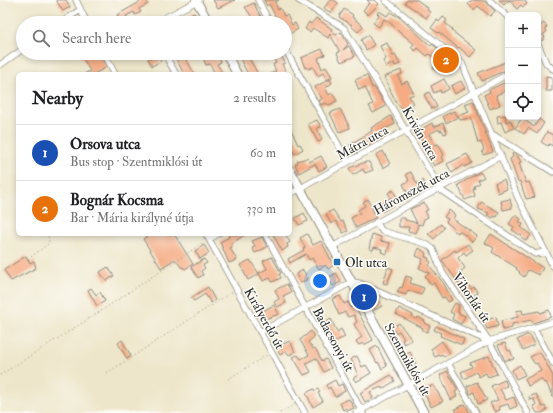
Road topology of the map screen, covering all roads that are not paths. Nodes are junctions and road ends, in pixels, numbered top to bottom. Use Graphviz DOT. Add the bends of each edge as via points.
graph roads {
  1 [pos="76,0"];
  2 [pos="197,0"];
  3 [pos="258,0"];
  4 [pos="298,0"];
  5 [pos="385,0"];
  6 [pos="489,0"];
  7 [pos="80,10"];
  8 [pos="505,14"];
  9 [pos="71,16"];
  10 [pos="83,16"];
  11 [pos="168,16"];
  12 [pos="205,16"];
  13 [pos="266,16"];
  14 [pos="16,54"];
  15 [pos="541,58"];
  16 [pos="108,60"];
  17 [pos="168,60"];
  18 [pos="230,60"];
  19 [pos="291,60"];
  20 [pos="0,65"];
  21 [pos="553,69"];
  22 [pos="114,72"];
  23 [pos="175,72"];
  24 [pos="236,72"];
  25 [pos="505,76"];
  26 [pos="474,93"];
  27 [pos="407,130"];
  28 [pos="492,134"];
  29 [pos="501,156"];
  30 [pos="348,162"];
  31 [pos="553,172"];
  32 [pos="292,174"];
  33 [pos="300,188"];
  34 [pos="440,188"];
  35 [pos="292,193"];
  36 [pos="376,222"];
  37 [pos="266,236"];
  38 [pos="207,237"];
  39 [pos="332,247"];
  40 [pos="545,252"];
  41 [pos="553,266"];
  42 [pos="352,282"];
  43 [pos="304,307"];
  44 [pos="553,322"];
  45 [pos="534,328"];
  46 [pos="260,332"];
  47 [pos="488,342"];
  48 [pos="448,363"];
  49 [pos="553,363"];
  50 [pos="409,386"];
  51 [pos="360,412"];
  52 [pos="305,413"];
  53 [pos="424,413"];
  54 [pos="476,413"];
  55 [pos="528,413"];
  1 -- 7 [label="street"];
  2 -- 11 [label="street"];
  2 -- 12 [label="street"];
  3 -- 13 [label="street"];
  4 -- 27 [label="street, Kriván utca" via="344,28"];
  5 -- 26 [label="street" via="457,58"];
  6 -- 8 [label="street"];
  7 -- 9 [label="street"];
  7 -- 10 [label="street"];
  14 -- 20 [label="street"];
  15 -- 21 [label="street"];
  16 -- 22 [label="street"];
  17 -- 23 [label="street"];
  18 -- 24 [label="street"];
  19 -- 30 [label="street"];
  25 -- 26 [label="street, Mátra utca"];
  26 -- 27 [label="street, Mátra utca"];
  26 -- 28 [label="street"];
  27 -- 30 [label="street, Mátra utca"];
  27 -- 34 [label="street, Kriván utca"];
  28 -- 29 [label="street"];
  28 -- 31 [label="street"];
  29 -- 34 [label="street, Háromszék utca"];
  29 -- 40 [label="street"];
  30 -- 33 [label="street, Mátra utca"];
  32 -- 33 [label="street, Szentmiklósi út"];
  33 -- 35 [label="street, Mátra utca"];
  33 -- 39 [label="street, Szentmiklósi út"];
  34 -- 36 [label="street, Háromszék utca"];
  34 -- 40 [label="street, Kriván utca" via="535,254"];
  36 -- 39 [label="street, Háromszék utca"];
  36 -- 47 [label="street, Vihorlát út" via="382,231 431,246 442,272"];
  37 -- 43 [label="street, Badacsonyi út"];
  38 -- 46 [label="street, Királyerdő út"];
  39 -- 42 [label="street, Szentmiklósi út"];
  40 -- 41 [label="street"];
  42 -- 43 [label="street"];
  42 -- 47 [label="street"];
  42 -- 50 [label="street, Szentmiklósi út"];
  43 -- 46 [label="street"];
  43 -- 51 [label="street, Badacsonyi út"];
  44 -- 45 [label="street"];
  45 -- 47 [label="street"];
  45 -- 49 [label="street"];
  46 -- 52 [label="street, Királyerdő út"];
  47 -- 48 [label="street"];
  47 -- 55 [label="street, Vihorlát út"];
  48 -- 50 [label="street"];
  48 -- 54 [label="street"];
  50 -- 51 [label="street"];
  50 -- 53 [label="street, Szentmiklósi út"];
}
